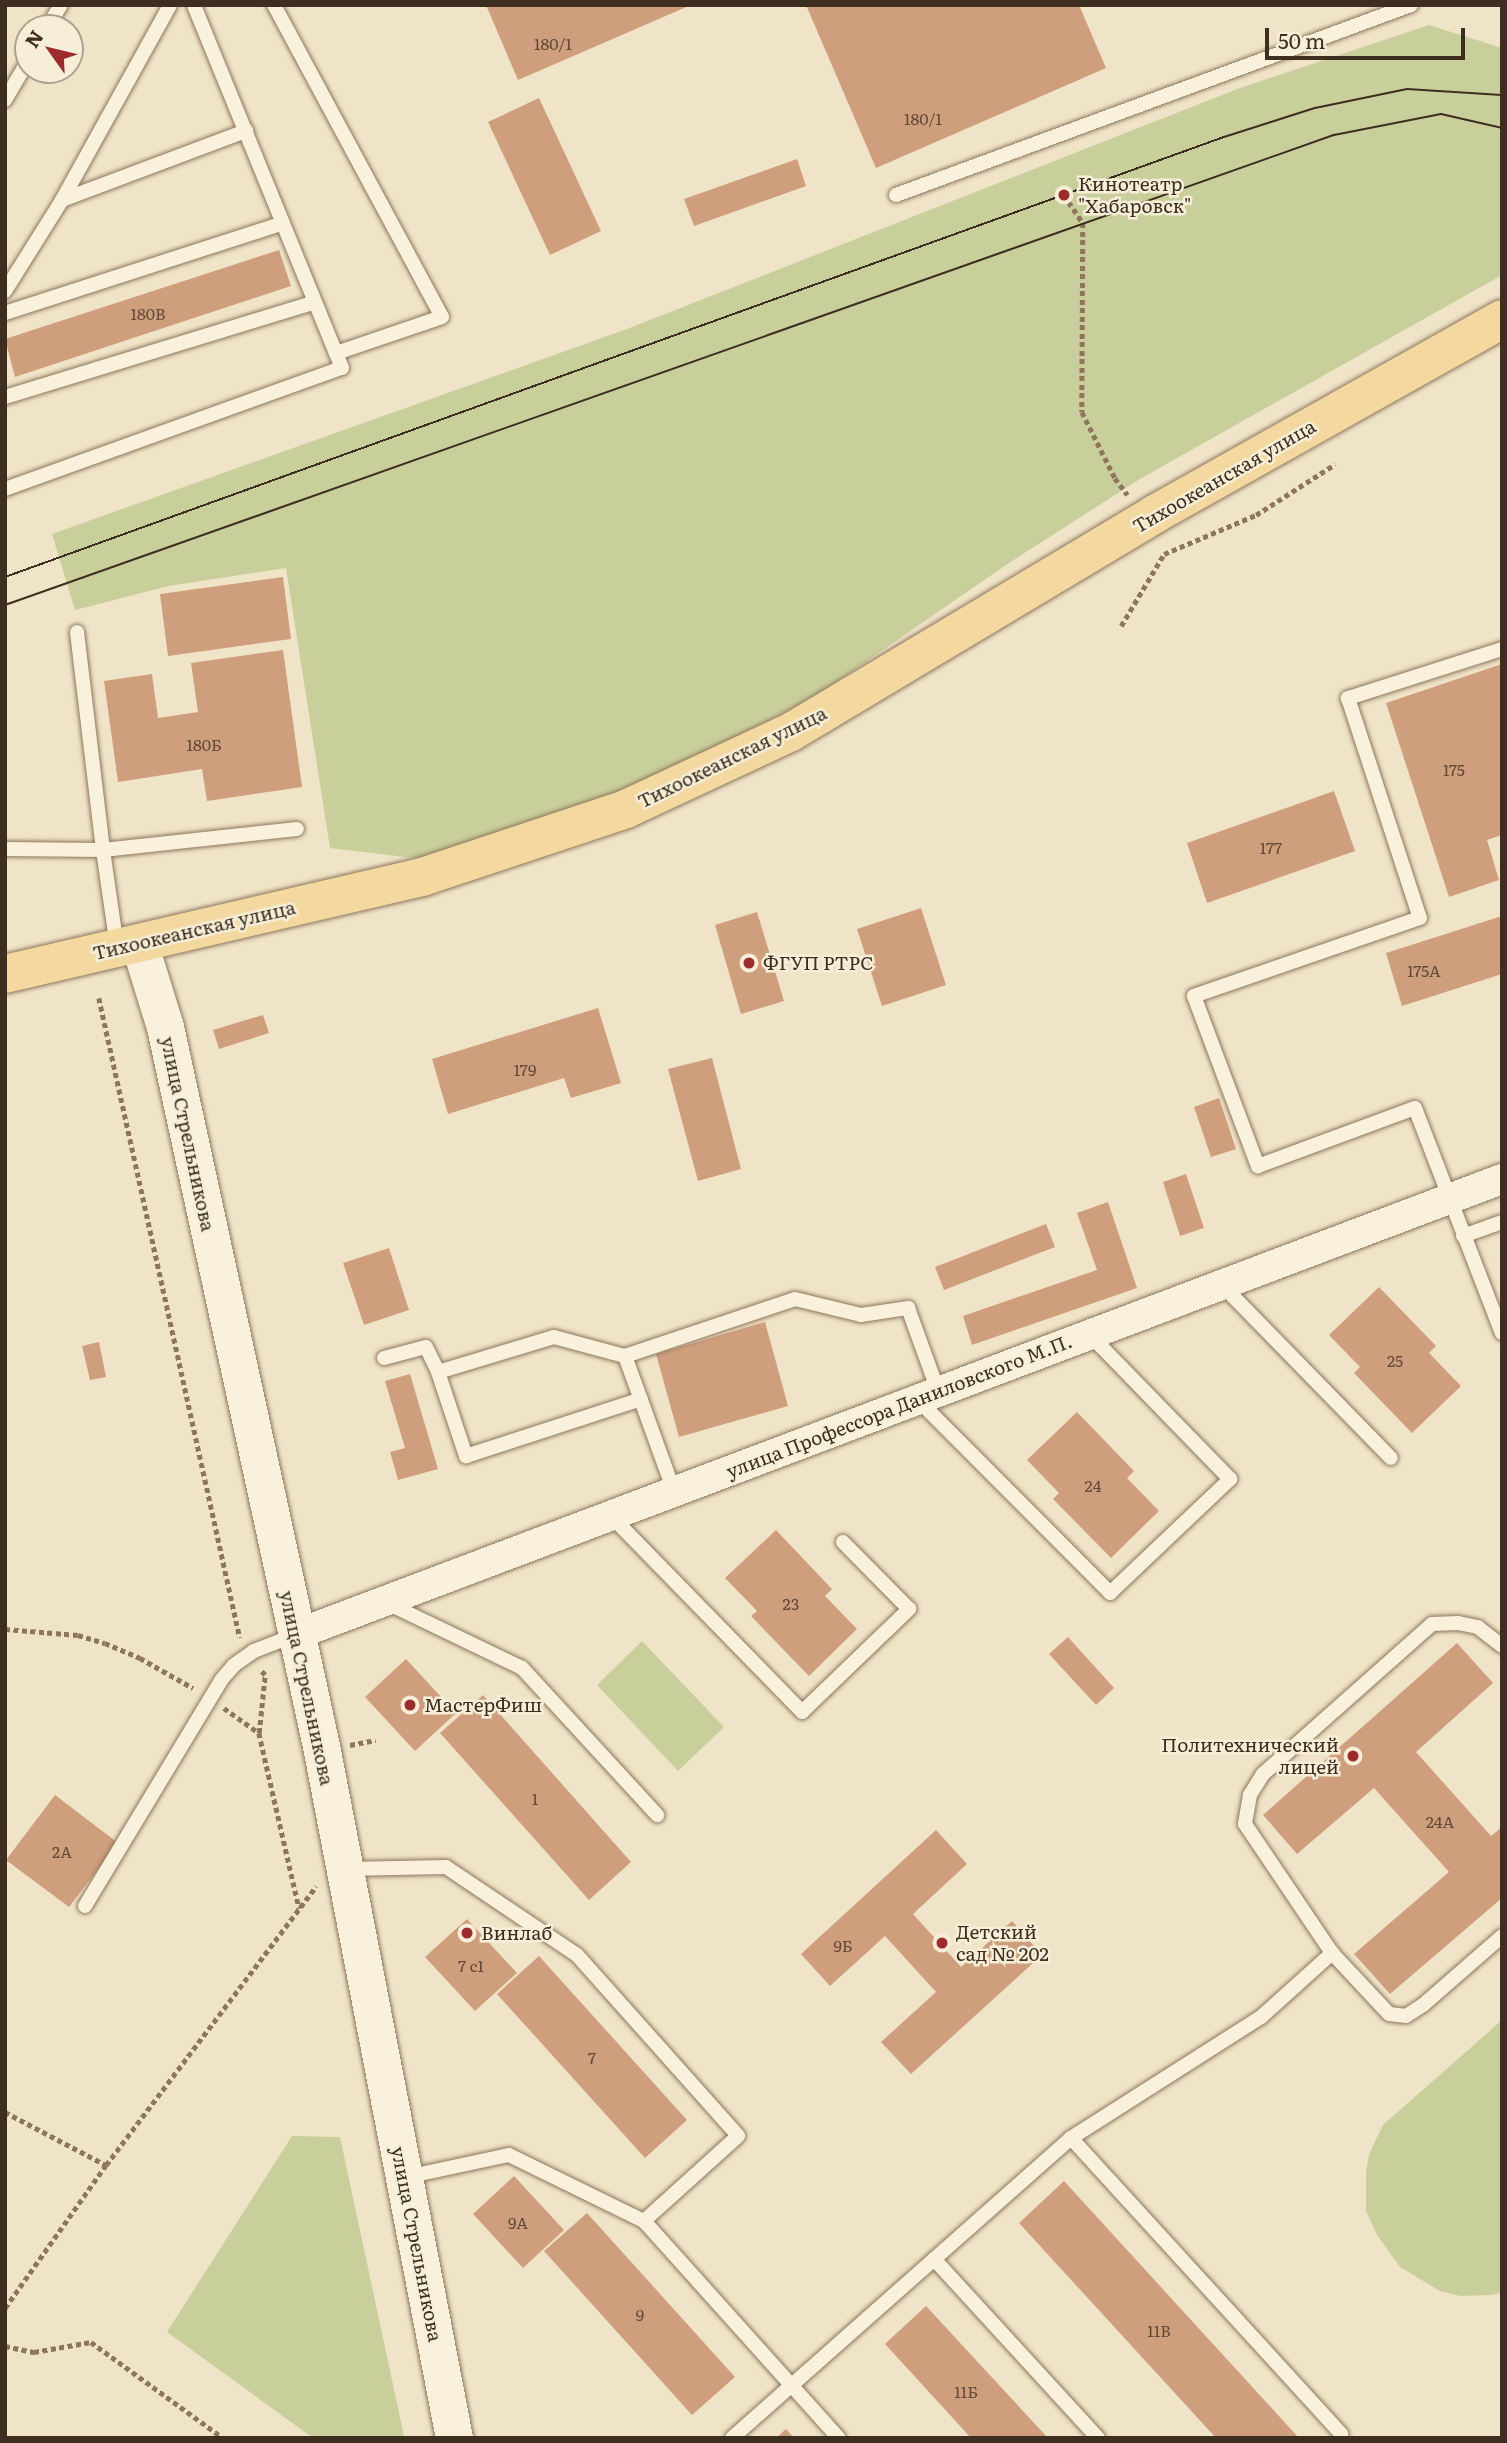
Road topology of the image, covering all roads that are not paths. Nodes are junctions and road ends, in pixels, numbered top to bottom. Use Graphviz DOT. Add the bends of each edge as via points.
graph roads {
  1 [pos="170,5"];
  2 [pos="194,5"];
  3 [pos="274,5"];
  4 [pos="1411,5"];
  5 [pos="14,84"];
  6 [pos="5,100"];
  7 [pos="246,131"];
  8 [pos="896,195"];
  9 [pos="62,200"];
  10 [pos="283,223"];
  11 [pos="5,291"];
  12 [pos="315,302"];
  13 [pos="5,313"];
  14 [pos="1502,319"];
  15 [pos="336,353"];
  16 [pos="5,397"];
  17 [pos="5,489"];
  18 [pos="77,632"];
  19 [pos="1502,649"];
  20 [pos="297,829"];
  21 [pos="5,849"];
  22 [pos="103,850"];
  23 [pos="128,946"];
  24 [pos="5,974"];
  25 [pos="1502,1179"];
  26 [pos="1448,1198"];
  27 [pos="1502,1222"];
  28 [pos="1463,1236"];
  29 [pos="1222,1284"];
  30 [pos="1502,1333"];
  31 [pos="1089,1334"];
  32 [pos="625,1356"];
  33 [pos="384,1358"];
  34 [pos="438,1372"];
  35 [pos="928,1395"];
  36 [pos="641,1399"];
  37 [pos="1391,1458"];
  38 [pos="674,1491"];
  39 [pos="611,1516"];
  40 [pos="843,1542"];
  41 [pos="383,1601"];
  42 [pos="295,1634"];
  43 [pos="1502,1646"];
  44 [pos="657,1815"];
  45 [pos="333,1874"];
  46 [pos="85,1906"];
  47 [pos="1502,1936"];
  48 [pos="1332,1953"];
  49 [pos="1071,2138"];
  50 [pos="404,2178"];
  51 [pos="644,2221"];
  52 [pos="934,2259"];
  53 [pos="792,2385"];
  54 [pos="1341,2434"];
  55 [pos="454,2438"];
  56 [pos="732,2438"];
  57 [pos="839,2438"];
  58 [pos="1098,2438"];
  1 -- 9 [label="lane"];
  2 -- 7 [label="lane"];
  3 -- 15 [label="lane" via="442,317"];
  4 -- 8 [label="lane"];
  5 -- 6 [label="lane"];
  7 -- 9 [label="lane"];
  7 -- 10 [label="lane"];
  9 -- 11 [label="lane"];
  10 -- 12 [label="lane"];
  10 -- 13 [label="lane"];
  12 -- 15 [label="lane"];
  12 -- 16 [label="lane"];
  14 -- 23 [label="main road, Тихоокеанская улица" via="1155,514 791,732 626,809 422,877"];
  15 -- 17 [label="lane" via="342,368"];
  18 -- 22 [label="lane"];
  19 -- 26 [label="lane" via="1348,698 1420,918 1194,996 1258,1166 1415,1108"];
  20 -- 22 [label="lane"];
  21 -- 22 [label="lane"];
  22 -- 23 [label="lane"];
  23 -- 24 [label="main road, Тихоокеанская улица"];
  23 -- 42 [label="street, улица Стрельникова" via="165,1027"];
  25 -- 26 [label="street, улица Профессора Даниловского М.П."];
  26 -- 28 [label="lane"];
  26 -- 29 [label="street, улица Профессора Даниловского М.П."];
  27 -- 28 [label="lane"];
  28 -- 30 [label="lane"];
  29 -- 31 [label="street, улица Профессора Даниловского М.П."];
  29 -- 37 [label="lane"];
  31 -- 35 [label="street, улица Профессора Даниловского М.П."];
  31 -- 35 [label="lane" via="1230,1479 1110,1593"];
  32 -- 34 [label="lane" via="554,1337"];
  32 -- 35 [label="lane" via="795,1299 861,1315 908,1308"];
  32 -- 36 [label="lane"];
  33 -- 34 [label="lane" via="426,1347"];
  34 -- 36 [label="lane" via="466,1456"];
  35 -- 38 [label="street, улица Профессора Даниловского М.П."];
  36 -- 38 [label="lane"];
  38 -- 39 [label="street, улица Профессора Даниловского М.П."];
  39 -- 40 [label="lane" via="802,1712 909,1609"];
  39 -- 41 [label="street, улица Профессора Даниловского М.П."];
  41 -- 42 [label="street, улица Профессора Даниловского М.П."];
  41 -- 44 [label="lane" via="522,1668"];
  42 -- 45 [label="street, улица Стрельникова"];
  42 -- 46 [label="lane" via="244,1657 222,1679"];
  43 -- 48 [label="lane" via="1478,1627 1432,1624 1263,1774 1250,1795 1245,1824"];
  45 -- 50 [label="street, улица Стрельникова"];
  45 -- 51 [label="lane" via="446,1867 577,1955 738,2136"];
  47 -- 48 [label="lane" via="1406,2016 1389,2014 1375,2003"];
  48 -- 49 [label="lane" via="1261,2017"];
  49 -- 52 [label="lane"];
  49 -- 54 [label="lane"];
  50 -- 51 [label="lane" via="509,2155"];
  50 -- 55 [label="street, улица Стрельникова"];
  51 -- 53 [label="lane"];
  52 -- 53 [label="lane"];
  52 -- 58 [label="lane"];
  53 -- 56 [label="lane"];
  53 -- 57 [label="lane"];
}
